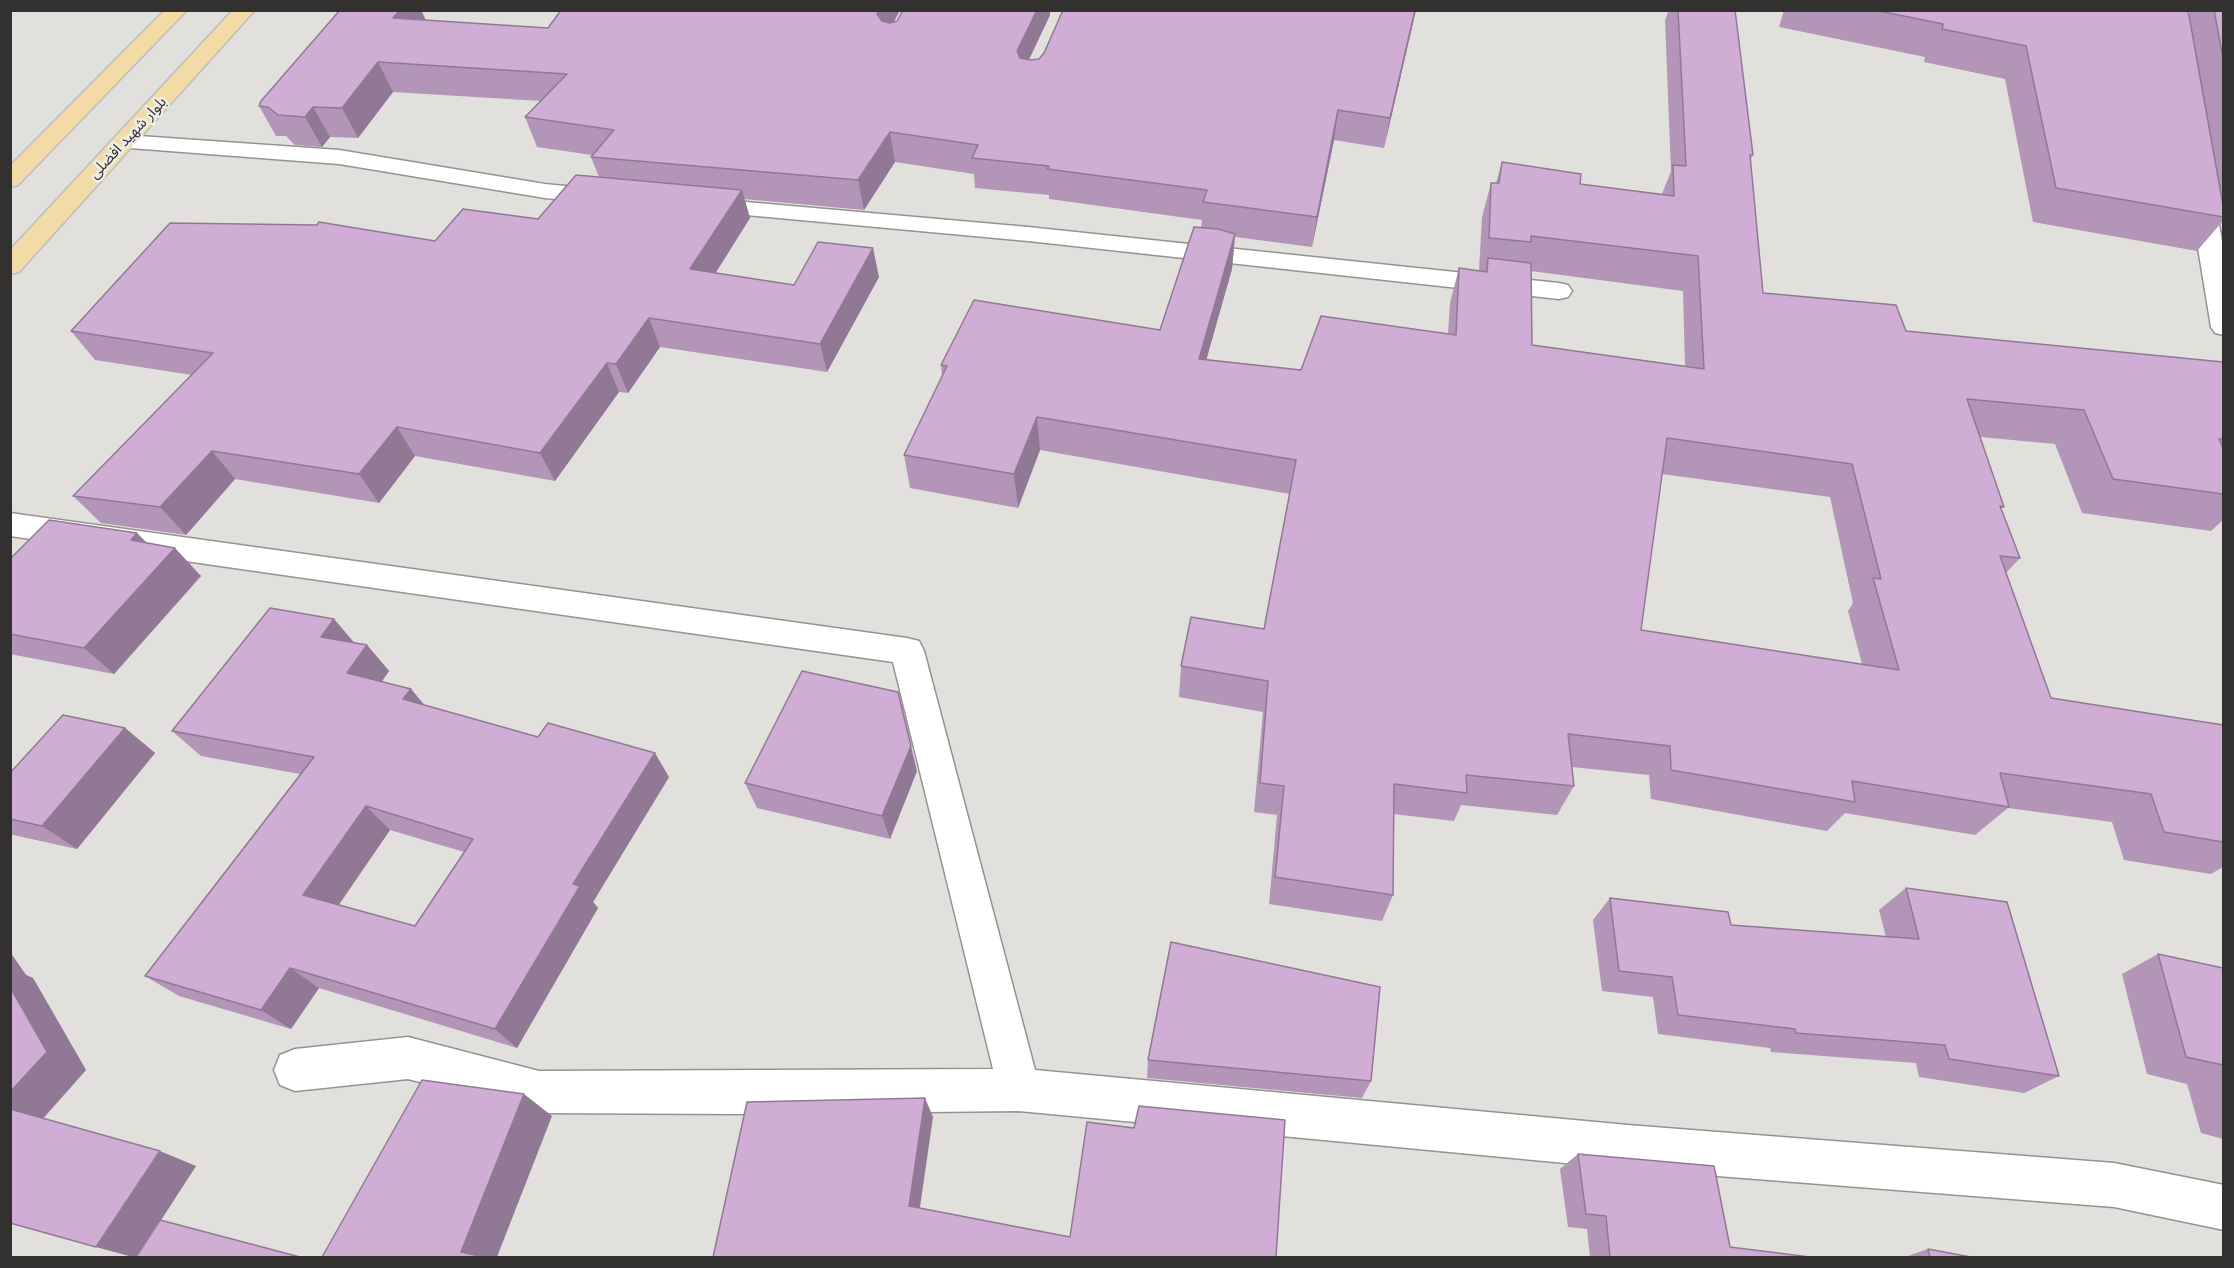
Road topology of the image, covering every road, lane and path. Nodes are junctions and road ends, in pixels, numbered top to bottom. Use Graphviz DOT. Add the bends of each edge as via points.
graph roads {
  1 [pos="177,10"];
  2 [pos="245,10"];
  3 [pos="2187,10"];
  4 [pos="2223,20"];
  5 [pos="125,142"];
  6 [pos="2198,173"];
  7 [pos="10,180"];
  8 [pos="627,199"];
  9 [pos="675,203"];
  10 [pos="10,266"];
  11 [pos="1559,291"];
  12 [pos="2222,316"];
  13 [pos="10,524"];
  14 [pos="295,1070"];
  15 [pos="1019,1090"];
  16 [pos="2223,1208"];
  1 -- 7 [label="main road"];
  2 -- 5 [label="main road, بلوار شهید افضلی"];
  3 -- 4 [label="street"];
  5 -- 8 [label="street" via="339,158 545,192"];
  5 -- 10 [label="main road, بلوار شهید افضلی"];
  6 -- 12 [label="street"];
  9 -- 11 [label="street" via="1028,234"];
  13 -- 15 [label="street" via="907,651"];
  14 -- 15 [label="street" via="408,1058 539,1092"];
  15 -- 16 [label="street" via="1628,1147 2114,1185"];
}
